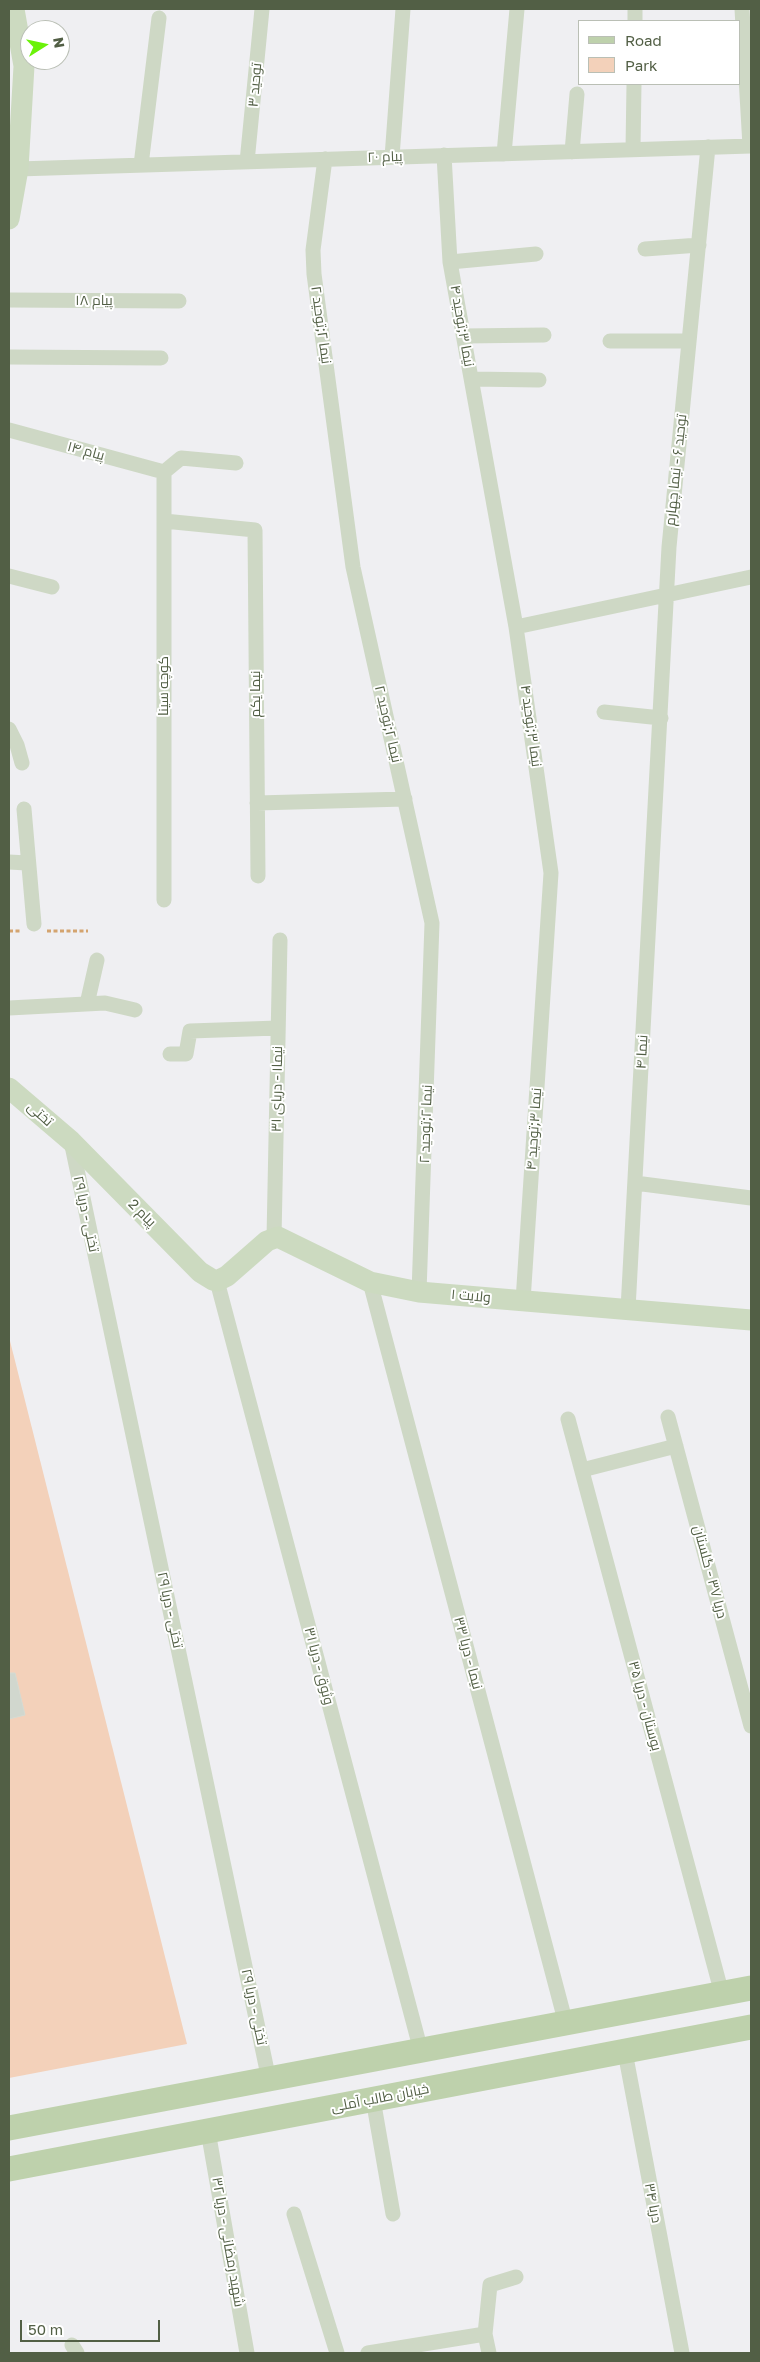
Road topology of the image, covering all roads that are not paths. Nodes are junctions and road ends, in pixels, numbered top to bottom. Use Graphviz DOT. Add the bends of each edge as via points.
graph roads {
  1 [pos="14,9"];
  2 [pos="262,9"];
  3 [pos="403,9"];
  4 [pos="517,9"];
  5 [pos="742,9"];
  6 [pos="159,18"];
  7 [pos="634,85"];
  8 [pos="577,94"];
  9 [pos="751,146"];
  10 [pos="708,147"];
  11 [pos="633,150"];
  12 [pos="572,152"];
  13 [pos="504,154"];
  14 [pos="444,155"];
  15 [pos="392,157"];
  16 [pos="325,159"];
  17 [pos="248,162"];
  18 [pos="141,165"];
  19 [pos="18,169"];
  20 [pos="9,219"];
  21 [pos="699,245"];
  22 [pos="645,249"];
  23 [pos="536,254"];
  24 [pos="450,262"];
  25 [pos="9,300"];
  26 [pos="179,301"];
  27 [pos="544,335"];
  28 [pos="464,336"];
  29 [pos="610,341"];
  30 [pos="689,341"];
  31 [pos="9,357"];
  32 [pos="161,358"];
  33 [pos="472,379"];
  34 [pos="539,380"];
  35 [pos="9,430"];
  36 [pos="236,463"];
  37 [pos="164,472"];
  38 [pos="164,521"];
  39 [pos="9,576"];
  40 [pos="751,577"];
  41 [pos="52,587"];
  42 [pos="667,595"];
  43 [pos="516,627"];
  44 [pos="604,712"];
  45 [pos="661,718"];
  46 [pos="9,729"];
  47 [pos="22,763"];
  48 [pos="657,794"];
  49 [pos="405,799"];
  50 [pos="257,802"];
  51 [pos="24,809"];
  52 [pos="9,862"];
  53 [pos="27,863"];
  54 [pos="258,876"];
  55 [pos="164,900"];
  56 [pos="34,924"];
  57 [pos="280,940"];
  58 [pos="97,960"];
  59 [pos="87,1004"];
  60 [pos="9,1008"];
  61 [pos="135,1010"];
  62 [pos="278,1028"];
  63 [pos="170,1054"];
  64 [pos="9,1088"];
  65 [pos="71,1141"];
  66 [pos="635,1183"];
  67 [pos="751,1198"];
  68 [pos="274,1238"];
  69 [pos="217,1281"];
  70 [pos="370,1282"];
  71 [pos="419,1292"];
  72 [pos="523,1300"];
  73 [pos="628,1310"];
  74 [pos="751,1320"];
  75 [pos="668,1417"];
  76 [pos="568,1419"];
  77 [pos="676,1446"];
  78 [pos="582,1470"];
  79 [pos="751,1726"];
  80 [pos="751,1988"];
  81 [pos="722,1994"];
  82 [pos="566,2024"];
  83 [pos="751,2027"];
  84 [pos="421,2051"];
  85 [pos="625,2052"];
  86 [pos="270,2080"];
  87 [pos="373,2100"];
  88 [pos="136,2104"];
  89 [pos="20,2126"];
  90 [pos="208,2131"];
  91 [pos="134,2145"];
  92 [pos="44,2163"];
  93 [pos="9,2169"];
  94 [pos="294,2214"];
  95 [pos="394,2214"];
  96 [pos="516,2277"];
  97 [pos="485,2334"];
  98 [pos="247,2353"];
  99 [pos="337,2353"];
  100 [pos="368,2353"];
  101 [pos="489,2353"];
  102 [pos="682,2353"];
  1 -- 19 [label="street" via="24,66"];
  2 -- 17 [label="street, توحید ۳"];
  3 -- 15 [label="street"];
  4 -- 13 [label="street"];
  5 -- 9 [label="street"];
  6 -- 18 [label="street"];
  7 -- 11 [label="street"];
  8 -- 12 [label="street"];
  9 -- 10 [label="street, پیام ۲۰"];
  10 -- 11 [label="street, پیام ۲۰"];
  10 -- 21 [label="street, توحید ۶ - نیما چهارم"];
  11 -- 12 [label="street, پیام ۲۰"];
  12 -- 13 [label="street, پیام ۲۰"];
  13 -- 14 [label="street, پیام ۲۰"];
  14 -- 15 [label="street, پیام ۲۰"];
  14 -- 24 [label="street, نیما ۳;توحید ۴"];
  15 -- 16 [label="street, پیام ۲۰"];
  16 -- 17 [label="street, پیام ۲۰"];
  16 -- 49 [label="street, نیما ۲;توحید ۲" via="312,250 314,274 353,566"];
  17 -- 18 [label="street, پیام ۲۰"];
  18 -- 19 [label="street, پیام ۲۰"];
  19 -- 20 [label="street"];
  21 -- 22 [label="street"];
  21 -- 30 [label="street, توحید ۶ - نیما چهارم"];
  23 -- 24 [label="street"];
  24 -- 28 [label="street, نیما ۳;توحید ۴"];
  25 -- 26 [label="street, پیام ۱۸"];
  27 -- 28 [label="street"];
  28 -- 33 [label="street, نیما ۳;توحید ۴"];
  29 -- 30 [label="street"];
  30 -- 42 [label="street, توحید ۶ - نیما چهارم"];
  31 -- 32 [label="street"];
  33 -- 34 [label="street"];
  33 -- 43 [label="street, نیما ۳;توحید ۴"];
  35 -- 37 [label="street, پیام ۱۴"];
  36 -- 37 [label="street" via="180,458"];
  37 -- 38 [label="street, کوچه سینا"];
  38 -- 50 [label="street, نیما یکم" via="255,530"];
  38 -- 55 [label="street, کوچه سینا"];
  39 -- 41 [label="street"];
  40 -- 42 [label="street"];
  42 -- 43 [label="street"];
  42 -- 45 [label="street, توحید ۶ - نیما چهارم"];
  43 -- 72 [label="street, نیما ۳;توحید ۴" via="551,874"];
  44 -- 45 [label="street"];
  45 -- 48 [label="street, توحید ۶ - نیما چهارم"];
  46 -- 47 [label="street"];
  48 -- 66 [label="street, نیما ۴"];
  49 -- 50 [label="street"];
  49 -- 71 [label="street, نیما ۲;توحید ۲" via="432,923"];
  50 -- 54 [label="street"];
  51 -- 53 [label="street"];
  52 -- 53 [label="street"];
  53 -- 56 [label="street"];
  57 -- 62 [label="street, نیما۱ - دریای ۳۱"];
  58 -- 59 [label="street"];
  59 -- 60 [label="street"];
  59 -- 61 [label="street" via="105,1003"];
  62 -- 63 [label="street" via="190,1030 186,1054"];
  62 -- 68 [label="street, نیما۱ - دریای ۳۱"];
  64 -- 65 [label="street, تختی"];
  65 -- 69 [label="street, پیام 2" via="200,1272"];
  65 -- 86 [label="street, تختی - دریا ۲۹"];
  66 -- 67 [label="street"];
  66 -- 73 [label="street, نیما ۴"];
  68 -- 69 [label="street"];
  68 -- 70 [label="street, ولایت ۱" via="282,1238"];
  69 -- 84 [label="street, وثوق - دریا ۳۱"];
  70 -- 71 [label="street, ولایت ۱"];
  70 -- 82 [label="street, نیما - دریا ۳۳"];
  71 -- 72 [label="street, ولایت ۱"];
  72 -- 73 [label="street, ولایت ۱"];
  73 -- 74 [label="street, ولایت ۱"];
  75 -- 77 [label="street, دریا ۳۷ - گلستان"];
  76 -- 78 [label="street, بوستان - دریا ۳۵"];
  77 -- 78 [label="street"];
  77 -- 79 [label="street, دریا ۳۷ - گلستان"];
  78 -- 81 [label="street, بوستان - دریا ۳۵"];
  80 -- 81 [label="main road"];
  81 -- 82 [label="main road"];
  82 -- 84 [label="main road"];
  83 -- 85 [label="main road, خیابان طالب آملی"];
  84 -- 86 [label="main road"];
  85 -- 87 [label="main road, خیابان طالب آملی"];
  85 -- 102 [label="street, دریا ۳۴"];
  86 -- 88 [label="main road"];
  87 -- 90 [label="main road, خیابان طالب آملی"];
  87 -- 95 [label="street"];
  88 -- 89 [label="main road"];
  88 -- 91 [label="main road" via="122,2112 113,2128 114,2136 121,2142"];
  89 -- 92 [label="main road" via="50,2131 58,2145"];
  90 -- 91 [label="main road, خیابان طالب آملی"];
  90 -- 98 [label="street, شهید رمضانی - دریا ۳۲"];
  91 -- 92 [label="main road, خیابان طالب آملی"];
  92 -- 93 [label="main road, خیابان طالب آملی"];
  94 -- 99 [label="street"];
  96 -- 97 [label="street" via="490,2286"];
  97 -- 100 [label="street"];
  97 -- 101 [label="street"];
}
